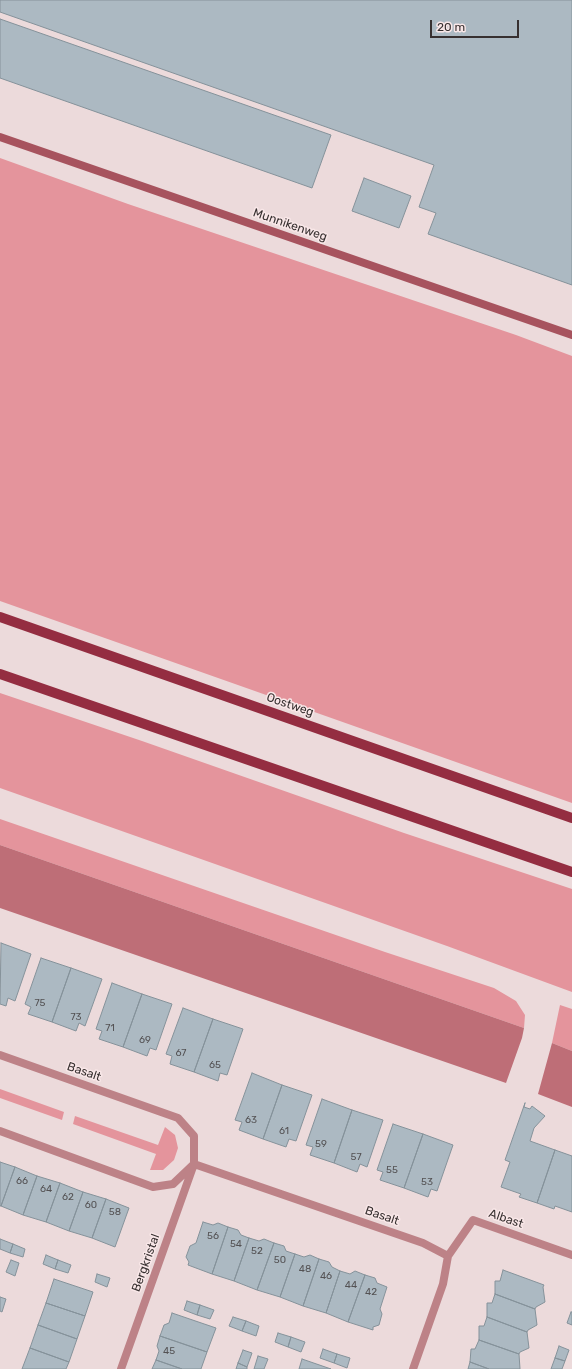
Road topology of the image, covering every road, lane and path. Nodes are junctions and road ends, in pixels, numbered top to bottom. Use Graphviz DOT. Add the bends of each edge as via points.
graph roads {
  1 [pos="0,137"];
  2 [pos="572,335"];
  3 [pos="0,617"];
  4 [pos="0,674"];
  5 [pos="572,818"];
  6 [pos="572,872"];
  7 [pos="0,1055"];
  8 [pos="0,1131"];
  9 [pos="194,1164"];
  10 [pos="572,1255"];
  11 [pos="448,1256"];
  12 [pos="121,1369"];
  13 [pos="414,1369"];
  1 -- 2 [label="street, Munnikenweg"];
  3 -- 5 [label="main road, Oostweg"];
  4 -- 6 [label="main road"];
  7 -- 9 [label="street, Basalt" via="178,1118 194,1136"];
  8 -- 9 [label="street" via="153,1187 173,1184"];
  9 -- 11 [label="street, Basalt" via="423,1243"];
  9 -- 12 [label="street, Bergkristal"];
  10 -- 11 [label="street, Albast" via="473,1220"];
  11 -- 13 [label="street" via="443,1284"];
}
